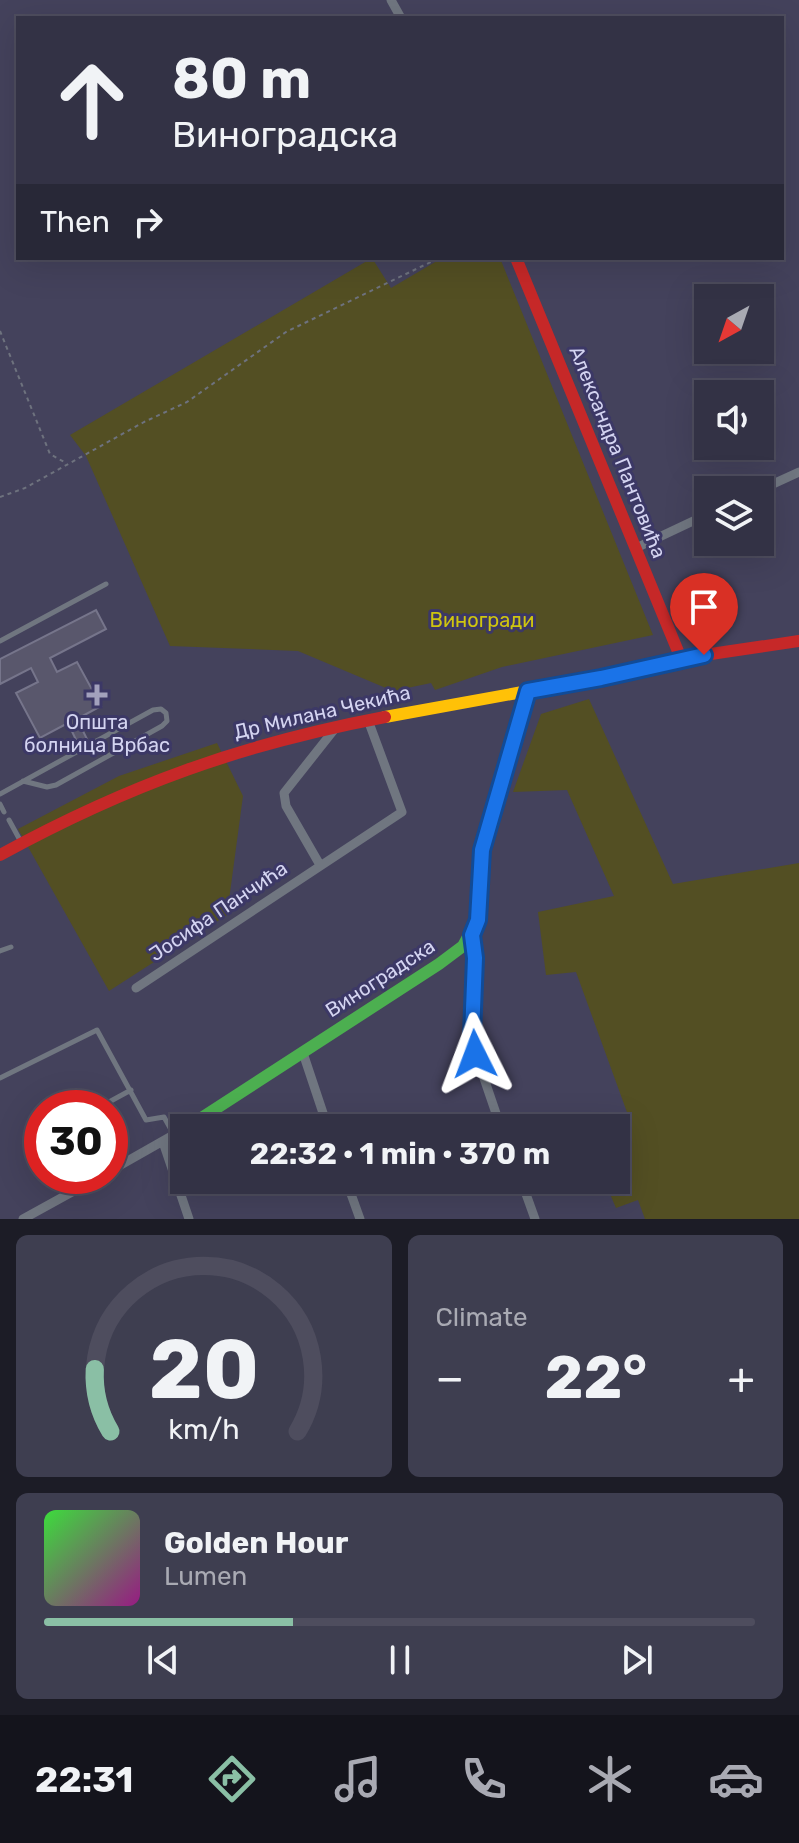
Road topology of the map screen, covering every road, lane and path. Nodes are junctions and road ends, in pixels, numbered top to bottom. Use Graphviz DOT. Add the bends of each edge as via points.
graph roads {
  1 [pos="435,260"];
  2 [pos="517,260"];
  3 [pos="0,331"];
  4 [pos="67,463"];
  5 [pos="799,472"];
  6 [pos="774,484"];
  7 [pos="0,497"];
  8 [pos="694,521"];
  9 [pos="636,548"];
  10 [pos="106,584"];
  11 [pos="0,641"];
  12 [pos="799,641"];
  13 [pos="682,661"];
  14 [pos="528,691"];
  15 [pos="368,720"];
  16 [pos="337,726"];
  17 [pos="23,781"];
  18 [pos="0,794"];
  19 [pos="0,804"];
  20 [pos="4,812"];
  21 [pos="9,820"];
  22 [pos="21,843"];
  23 [pos="0,855"];
  24 [pos="320,865"];
  25 [pos="472,935"];
  26 [pos="11,947"];
  27 [pos="0,951"];
  28 [pos="136,988"];
  29 [pos="303,1053"];
  30 [pos="0,1078"];
  31 [pos="131,1090"];
  32 [pos="128,1092"];
  33 [pos="208,1114"];
  34 [pos="323,1114"];
  35 [pos="496,1114"];
  36 [pos="170,1128"];
  37 [pos="170,1138"];
  38 [pos="163,1142"];
  39 [pos="128,1161"];
  40 [pos="68,1194"];
  41 [pos="351,1194"];
  42 [pos="526,1194"];
  43 [pos="23,1219"];
  44 [pos="189,1219"];
  45 [pos="360,1219"];
  46 [pos="535,1219"];
  1 -- 4 [label="path" via="286,332 187,402"];
  2 -- 9 [label="street, Александра Пантовића"];
  3 -- 4 [label="path" via="50,454"];
  4 -- 7 [label="path"];
  5 -- 6 [label="street"];
  8 -- 9 [label="street"];
  9 -- 13 [label="street, Александра Пантовића"];
  10 -- 11 [label="lane"];
  12 -- 13 [label="street"];
  13 -- 14 [label="street"];
  14 -- 15 [label="street, Др Милана Чекића"];
  14 -- 25 [label="street" via="485,836"];
  15 -- 16 [label="street, Др Милана Чекића"];
  15 -- 24 [label="street, Јосифа Панчића" via="402,812"];
  16 -- 22 [label="street, Др Милана Чекића" via="217,758"];
  16 -- 24 [label="street" via="284,793 286,806"];
  17 -- 17 [label="lane" via="154,709 166,713 162,726 56,785"];
  17 -- 18 [label="lane"];
  19 -- 20 [label="lane"];
  21 -- 22 [label="lane"];
  22 -- 23 [label="street, Др Милана Чекића"];
  24 -- 28 [label="street, Јосифа Панчића"];
  25 -- 29 [label="street, Виноградска" via="439,964"];
  25 -- 35 [label="street" via="473,1046"];
  26 -- 27 [label="lane"];
  29 -- 33 [label="street, Виноградска"];
  29 -- 34 [label="street"];
  30 -- 31 [label="lane" via="97,1030"];
  31 -- 32 [label="lane"];
  31 -- 36 [label="lane" via="146,1120 164,1117"];
  37 -- 38 [label="street, Виноградска"];
  38 -- 39 [label="street, Виноградска"];
  38 -- 44 [label="street"];
  40 -- 43 [label="street"];
  41 -- 45 [label="street"];
  42 -- 46 [label="street"];
}
